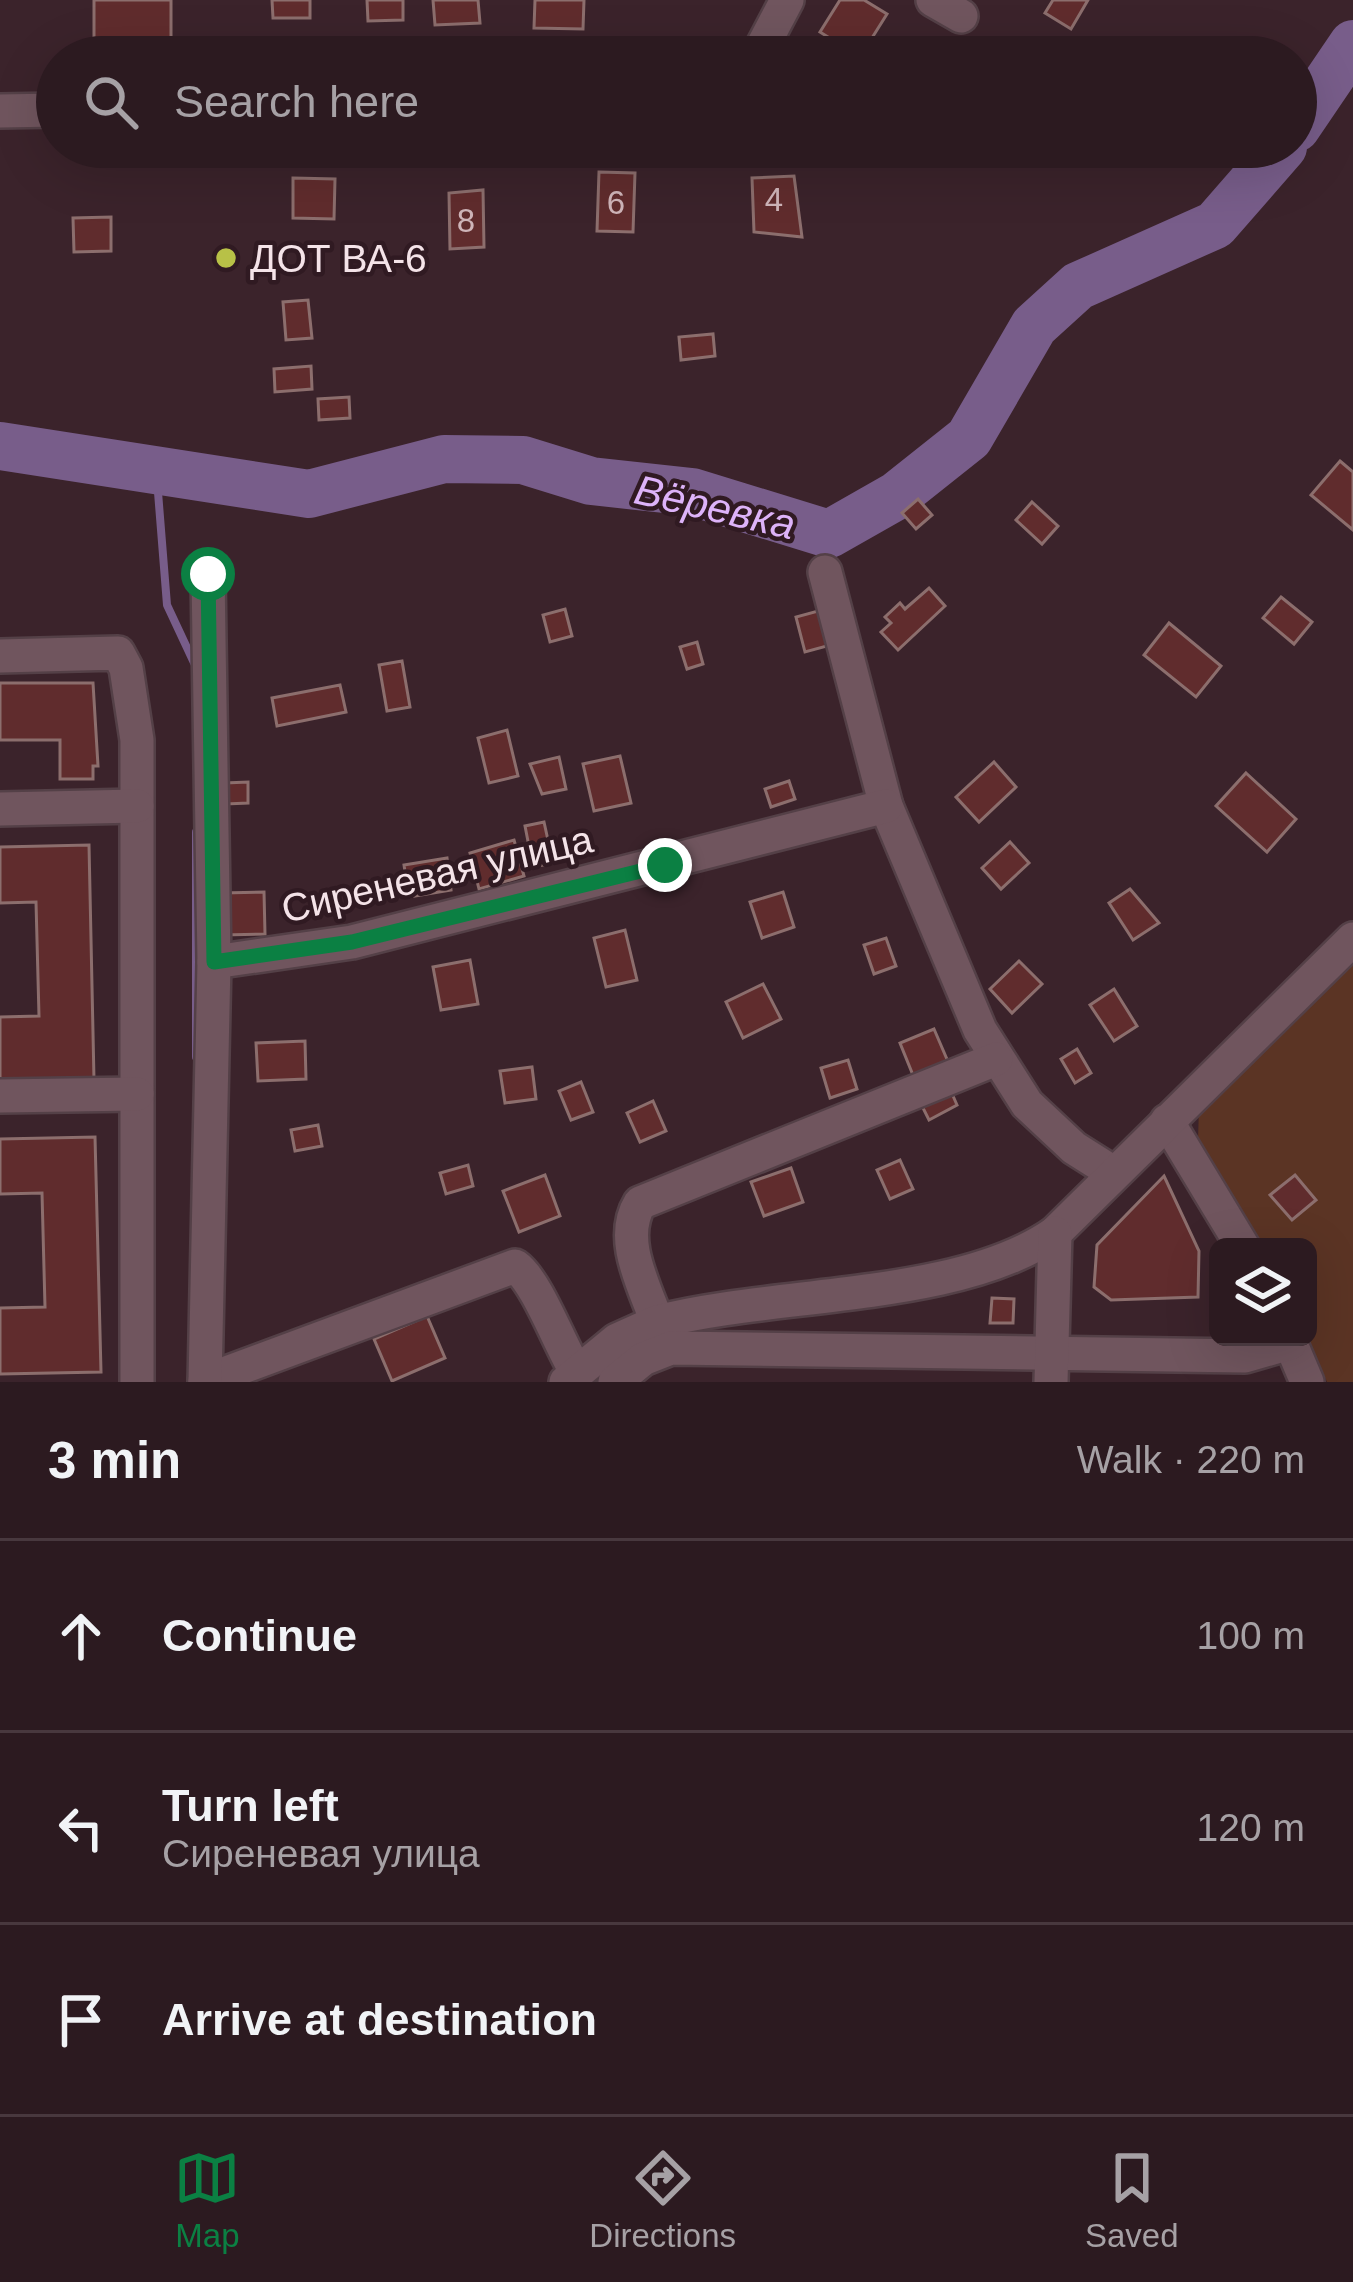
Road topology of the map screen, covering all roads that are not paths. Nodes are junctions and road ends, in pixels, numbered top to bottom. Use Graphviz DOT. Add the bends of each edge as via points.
graph roads {
  1 [pos="788,0"];
  2 [pos="768,36"];
  3 [pos="36,110"];
  4 [pos="0,111"];
  5 [pos="825,572"];
  6 [pos="208,574"];
  7 [pos="0,656"];
  8 [pos="137,806"];
  9 [pos="886,806"];
  10 [pos="0,808"];
  11 [pos="1353,939"];
  12 [pos="214,962"];
  13 [pos="996,1059"];
  14 [pos="136,1094"];
  15 [pos="0,1096"];
  16 [pos="1167,1121"];
  17 [pos="1112,1172"];
  18 [pos="1055,1233"];
  19 [pos="1238,1238"];
  20 [pos="657,1322"];
  21 [pos="1272,1346"];
  22 [pos="1292,1346"];
  23 [pos="1052,1367"];
  24 [pos="572,1377"];
  25 [pos="136,1382"];
  26 [pos="205,1382"];
  27 [pos="615,1382"];
  28 [pos="1307,1382"];
  1 -- 2 [label="street"];
  3 -- 4 [label="street"];
  5 -- 9 [label="street"];
  6 -- 12 [label="street"];
  7 -- 8 [label="street" via="118,653 137,740"];
  8 -- 10 [label="street"];
  8 -- 14 [label="street"];
  9 -- 12 [label="street, Сиреневая улица" via="352,942"];
  9 -- 13 [label="street"];
  11 -- 16 [label="street"];
  12 -- 26 [label="street"];
  13 -- 17 [label="street" via="1027,1104"];
  13 -- 20 [label="street" via="640,1203 630,1220 634,1260"];
  14 -- 15 [label="street"];
  14 -- 25 [label="street"];
  16 -- 17 [label="street"];
  16 -- 19 [label="street"];
  17 -- 18 [label="street"];
  18 -- 20 [label="street" via="986,1269"];
  18 -- 23 [label="street"];
  20 -- 24 [label="street" via="617,1340"];
  21 -- 23 [label="street" via="1245,1356"];
  22 -- 28 [label="street"];
  23 -- 27 [label="street" via="671,1348"];
  24 -- 26 [label="street" via="515,1266"];
}
